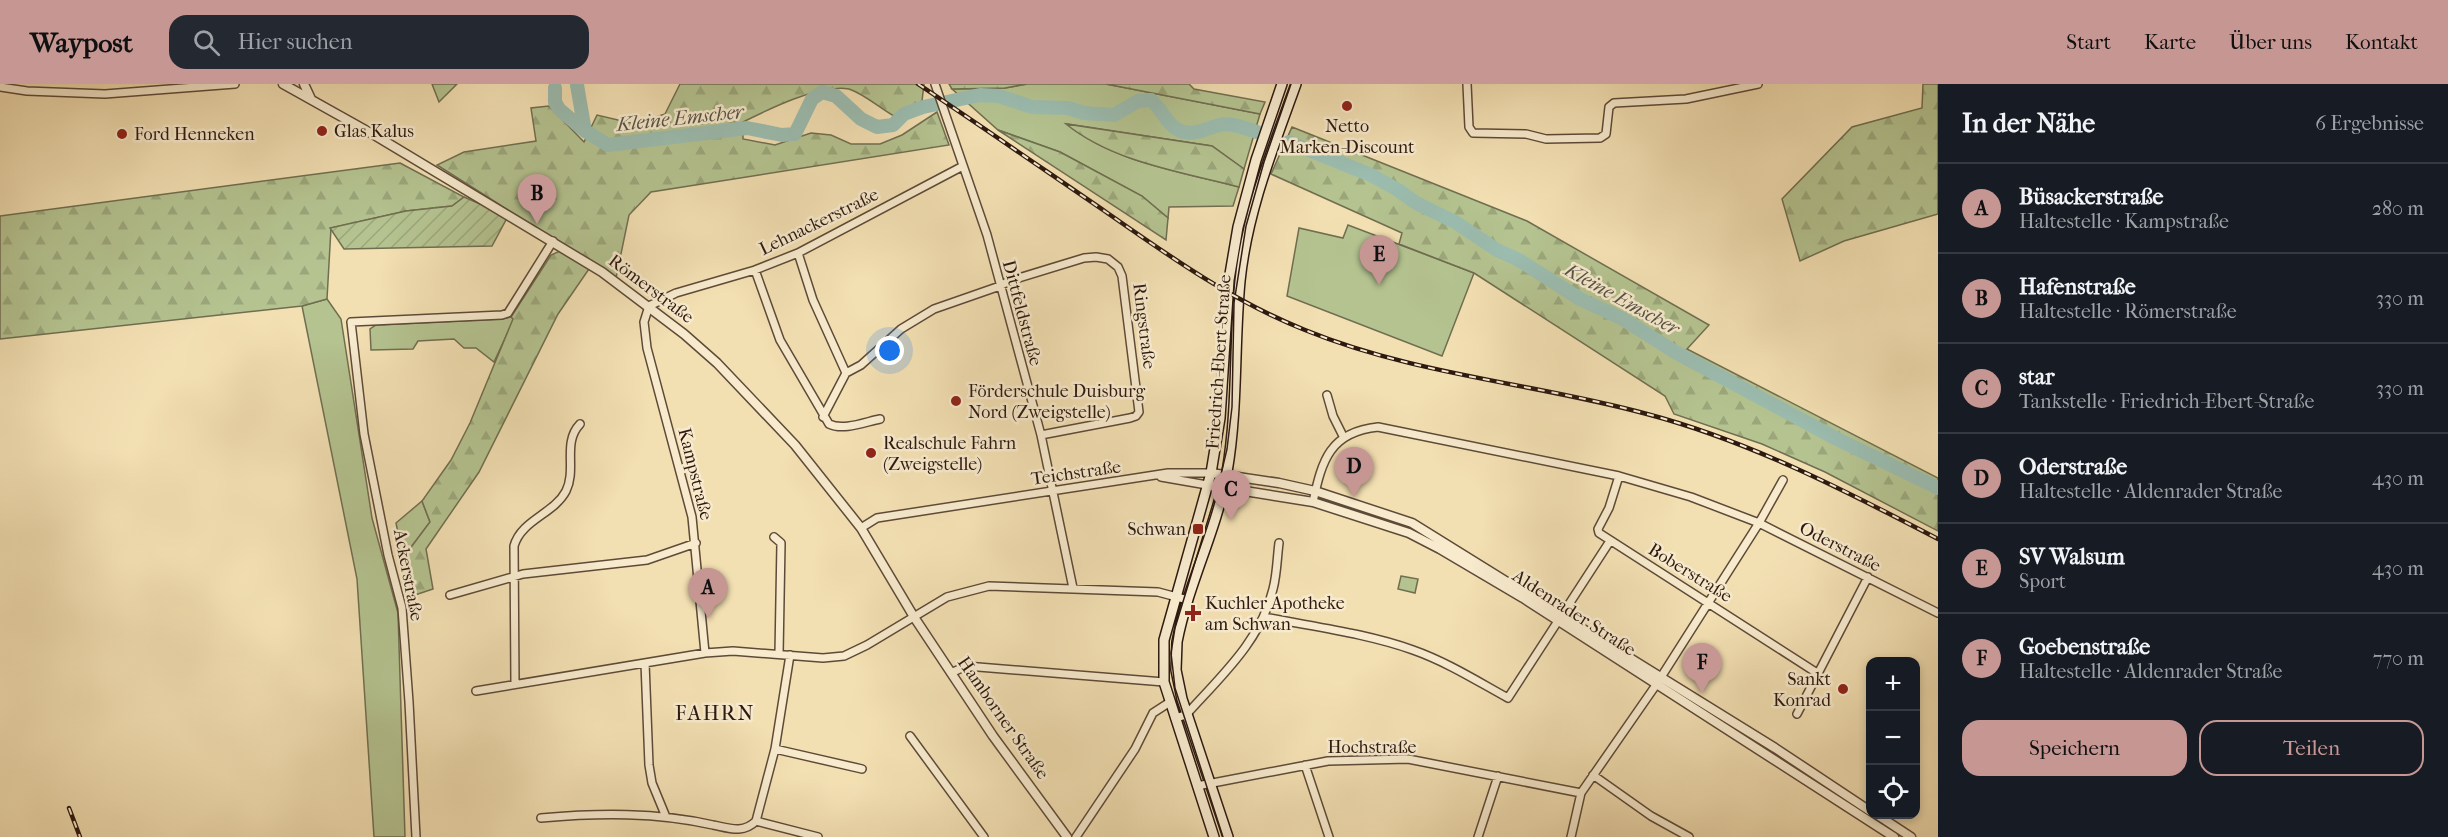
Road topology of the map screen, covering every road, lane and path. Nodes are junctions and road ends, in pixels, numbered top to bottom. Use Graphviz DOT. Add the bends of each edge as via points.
graph roads {
  1 [pos="235,84"];
  2 [pos="283,84"];
  3 [pos="304,84"];
  4 [pos="1282,84"];
  5 [pos="1296,84"];
  6 [pos="1467,84"];
  7 [pos="1758,84"];
  8 [pos="0,87"];
  9 [pos="936,87"];
  10 [pos="311,100"];
  11 [pos="963,166"];
  12 [pos="553,241"];
  13 [pos="798,253"];
  14 [pos="755,270"];
  15 [pos="1000,286"];
  16 [pos="649,306"];
  17 [pos="846,373"];
  18 [pos="1327,395"];
  19 [pos="824,417"];
  20 [pos="880,419"];
  21 [pos="580,424"];
  22 [pos="1041,435"];
  23 [pos="1343,436"];
  24 [pos="1211,472"];
  25 [pos="1227,475"];
  26 [pos="1619,476"];
  27 [pos="1155,477"];
  28 [pos="1783,480"];
  29 [pos="1208,485"];
  30 [pos="1223,488"];
  31 [pos="1052,491"];
  32 [pos="1315,491"];
  33 [pos="1313,502"];
  34 [pos="1760,523"];
  35 [pos="861,528"];
  36 [pos="774,537"];
  37 [pos="1611,541"];
  38 [pos="696,543"];
  39 [pos="1279,543"];
  40 [pos="514,576"];
  41 [pos="1868,577"];
  42 [pos="1073,588"];
  43 [pos="450,595"];
  44 [pos="1175,596"];
  45 [pos="1188,600"];
  46 [pos="1709,602"];
  47 [pos="1938,613"];
  48 [pos="914,617"];
  49 [pos="1264,617"];
  50 [pos="1561,619"];
  51 [pos="705,653"];
  52 [pos="778,654"];
  53 [pos="790,655"];
  54 [pos="645,663"];
  55 [pos="951,673"];
  56 [pos="1817,673"];
  57 [pos="1164,682"];
  58 [pos="1658,682"];
  59 [pos="515,684"];
  60 [pos="476,691"];
  61 [pos="1170,702"];
  62 [pos="1797,714"];
  63 [pos="1186,715"];
  64 [pos="1175,718"];
  65 [pos="910,736"];
  66 [pos="775,749"];
  67 [pos="1305,765"];
  68 [pos="862,768"];
  69 [pos="1593,775"];
  70 [pos="1498,776"];
  71 [pos="1210,782"];
  72 [pos="1197,786"];
  73 [pos="1581,794"];
  74 [pos="1866,808"];
  75 [pos="666,817"];
  76 [pos="541,818"];
  77 [pos="1884,819"];
  78 [pos="756,821"];
  79 [pos="416,837"];
  80 [pos="818,837"];
  81 [pos="984,837"];
  82 [pos="1067,837"];
  83 [pos="1076,837"];
  84 [pos="1214,837"];
  85 [pos="1228,837"];
  86 [pos="1329,837"];
  87 [pos="1479,837"];
  88 [pos="1571,837"];
  89 [pos="1689,837"];
  90 [pos="1894,837"];
  91 [pos="1911,837"];
  1 -- 8 [label="street" via="105,94 27,92"];
  2 -- 10 [label="street, Römerstraße"];
  3 -- 10 [label="street"];
  4 -- 24 [label="main road, Friedrich-Ebert-Straße" via="1238,227 1229,280 1220,418"];
  5 -- 25 [label="main road, Friedrich-Ebert-Straße" via="1260,184 1240,280"];
  6 -- 7 [label="street" via="1469,127 1473,133 1526,134 1546,139 1600,138 1606,134 1609,107 1614,103 1686,99"];
  9 -- 11 [label="street, Dittfeldstraße"];
  10 -- 12 [label="street, Römerstraße"];
  11 -- 13 [label="street, Lehnackerstraße"];
  11 -- 15 [label="street, Dittfeldstraße"];
  12 -- 16 [label="street, Römerstraße"];
  12 -- 79 [label="street, Ackerstraße" via="508,313 351,322 364,434 402,608"];
  13 -- 14 [label="street, Lehnackerstraße"];
  13 -- 17 [label="street" via="813,300"];
  14 -- 16 [label="street, Lehnackerstraße" via="676,293"];
  14 -- 19 [label="street" via="780,340"];
  15 -- 17 [label="street" via="934,309 901,329 861,365"];
  15 -- 22 [label="street, Dittfeldstraße"];
  15 -- 22 [label="street, Ringstraße" via="1054,266 1096,257 1108,259 1122,276 1137,416"];
  16 -- 35 [label="street, Römerstraße" via="717,363 767,413"];
  16 -- 38 [label="street, Kampstraße" via="644,322 647,348"];
  17 -- 19 [label="street"];
  18 -- 23 [label="street"];
  19 -- 20 [label="street" via="835,427"];
  21 -- 40 [label="street" via="570,440 570,475 565,493 519,534 514,546"];
  22 -- 31 [label="street, Dittfeldstraße"];
  23 -- 26 [label="street, Oderstraße" via="1378,427"];
  23 -- 32 [label="street" via="1326,458"];
  24 -- 25 [label="street, Aldenrader Straße"];
  24 -- 27 [label="street, Teichstraße"];
  24 -- 29 [label="main road, Friedrich-Ebert-Straße"];
  25 -- 30 [label="main road, Friedrich-Ebert-Straße"];
  25 -- 32 [label="street, Aldenrader Straße"];
  26 -- 34 [label="street, Oderstraße"];
  26 -- 37 [label="street" via="1598,529"];
  27 -- 29 [label="street, Teichstraße"];
  27 -- 31 [label="street, Teichstraße"];
  28 -- 34 [label="street"];
  29 -- 30 [label="street, Aldenrader Straße"];
  29 -- 44 [label="main road, Friedrich-Ebert-Straße"];
  30 -- 33 [label="street, Aldenrader Straße"];
  30 -- 45 [label="main road, Friedrich-Ebert-Straße"];
  31 -- 35 [label="street, Teichstraße" via="877,518"];
  31 -- 42 [label="street, Dittfeldstraße"];
  32 -- 33 [label="street"];
  32 -- 50 [label="street, Aldenrader Straße" via="1412,523"];
  33 -- 50 [label="street, Aldenrader Straße" via="1408,533"];
  34 -- 41 [label="street, Oderstraße"];
  34 -- 46 [label="street"];
  35 -- 48 [label="street, Römerstraße"];
  36 -- 52 [label="street" via="781,543"];
  37 -- 46 [label="street, Boberstraße"];
  37 -- 50 [label="street"];
  38 -- 40 [label="street" via="647,560"];
  38 -- 51 [label="street, Kampstraße"];
  39 -- 49 [label="street" via="1273,589"];
  40 -- 43 [label="street"];
  40 -- 59 [label="street"];
  41 -- 47 [label="street, Oderstraße"];
  41 -- 56 [label="street"];
  42 -- 44 [label="street"];
  42 -- 48 [label="street" via="989,586 947,597"];
  44 -- 45 [label="street"];
  44 -- 57 [label="main road, Friedrich-Ebert-Straße" via="1164,640"];
  45 -- 63 [label="main road, Friedrich-Ebert-Straße" via="1176,656"];
  46 -- 56 [label="street, Boberstraße"];
  46 -- 58 [label="street"];
  48 -- 53 [label="street" via="844,656"];
  48 -- 55 [label="street, Hamborner Straße"];
  49 -- 50 [label="street" via="1414,650 1508,698"];
  49 -- 63 [label="street" via="1251,643"];
  50 -- 58 [label="street, Aldenrader Straße"];
  51 -- 52 [label="street"];
  51 -- 54 [label="street"];
  52 -- 53 [label="street"];
  53 -- 66 [label="street"];
  54 -- 59 [label="street"];
  54 -- 75 [label="street" via="649,765"];
  55 -- 57 [label="street" via="966,666"];
  55 -- 82 [label="street, Hamborner Straße"];
  56 -- 62 [label="street"];
  57 -- 61 [label="main road, Friedrich-Ebert-Straße"];
  58 -- 69 [label="street"];
  58 -- 74 [label="street, Aldenrader Straße" via="1775,748"];
  58 -- 90 [label="street, Aldenrader Straße"];
  59 -- 60 [label="street"];
  61 -- 64 [label="main road, Friedrich-Ebert-Straße"];
  61 -- 83 [label="street" via="1153,713 1135,749"];
  63 -- 64 [label="street"];
  63 -- 71 [label="main road, Friedrich-Ebert-Straße"];
  64 -- 72 [label="main road, Friedrich-Ebert-Straße"];
  65 -- 81 [label="street"];
  66 -- 68 [label="street"];
  66 -- 78 [label="street"];
  67 -- 70 [label="street, Hochstraße" via="1350,759 1408,759"];
  67 -- 71 [label="street, Hochstraße"];
  67 -- 86 [label="street"];
  69 -- 73 [label="street"];
  69 -- 89 [label="street"];
  70 -- 73 [label="street, Hochstraße"];
  70 -- 87 [label="street"];
  71 -- 72 [label="street, Hochstraße"];
  71 -- 85 [label="main road, Friedrich-Ebert-Straße"];
  72 -- 84 [label="main road, Friedrich-Ebert-Straße"];
  73 -- 88 [label="street"];
  75 -- 76 [label="street" via="609,814"];
  75 -- 78 [label="street" via="738,830"];
  77 -- 91 [label="street"];
  78 -- 80 [label="street"];
}
